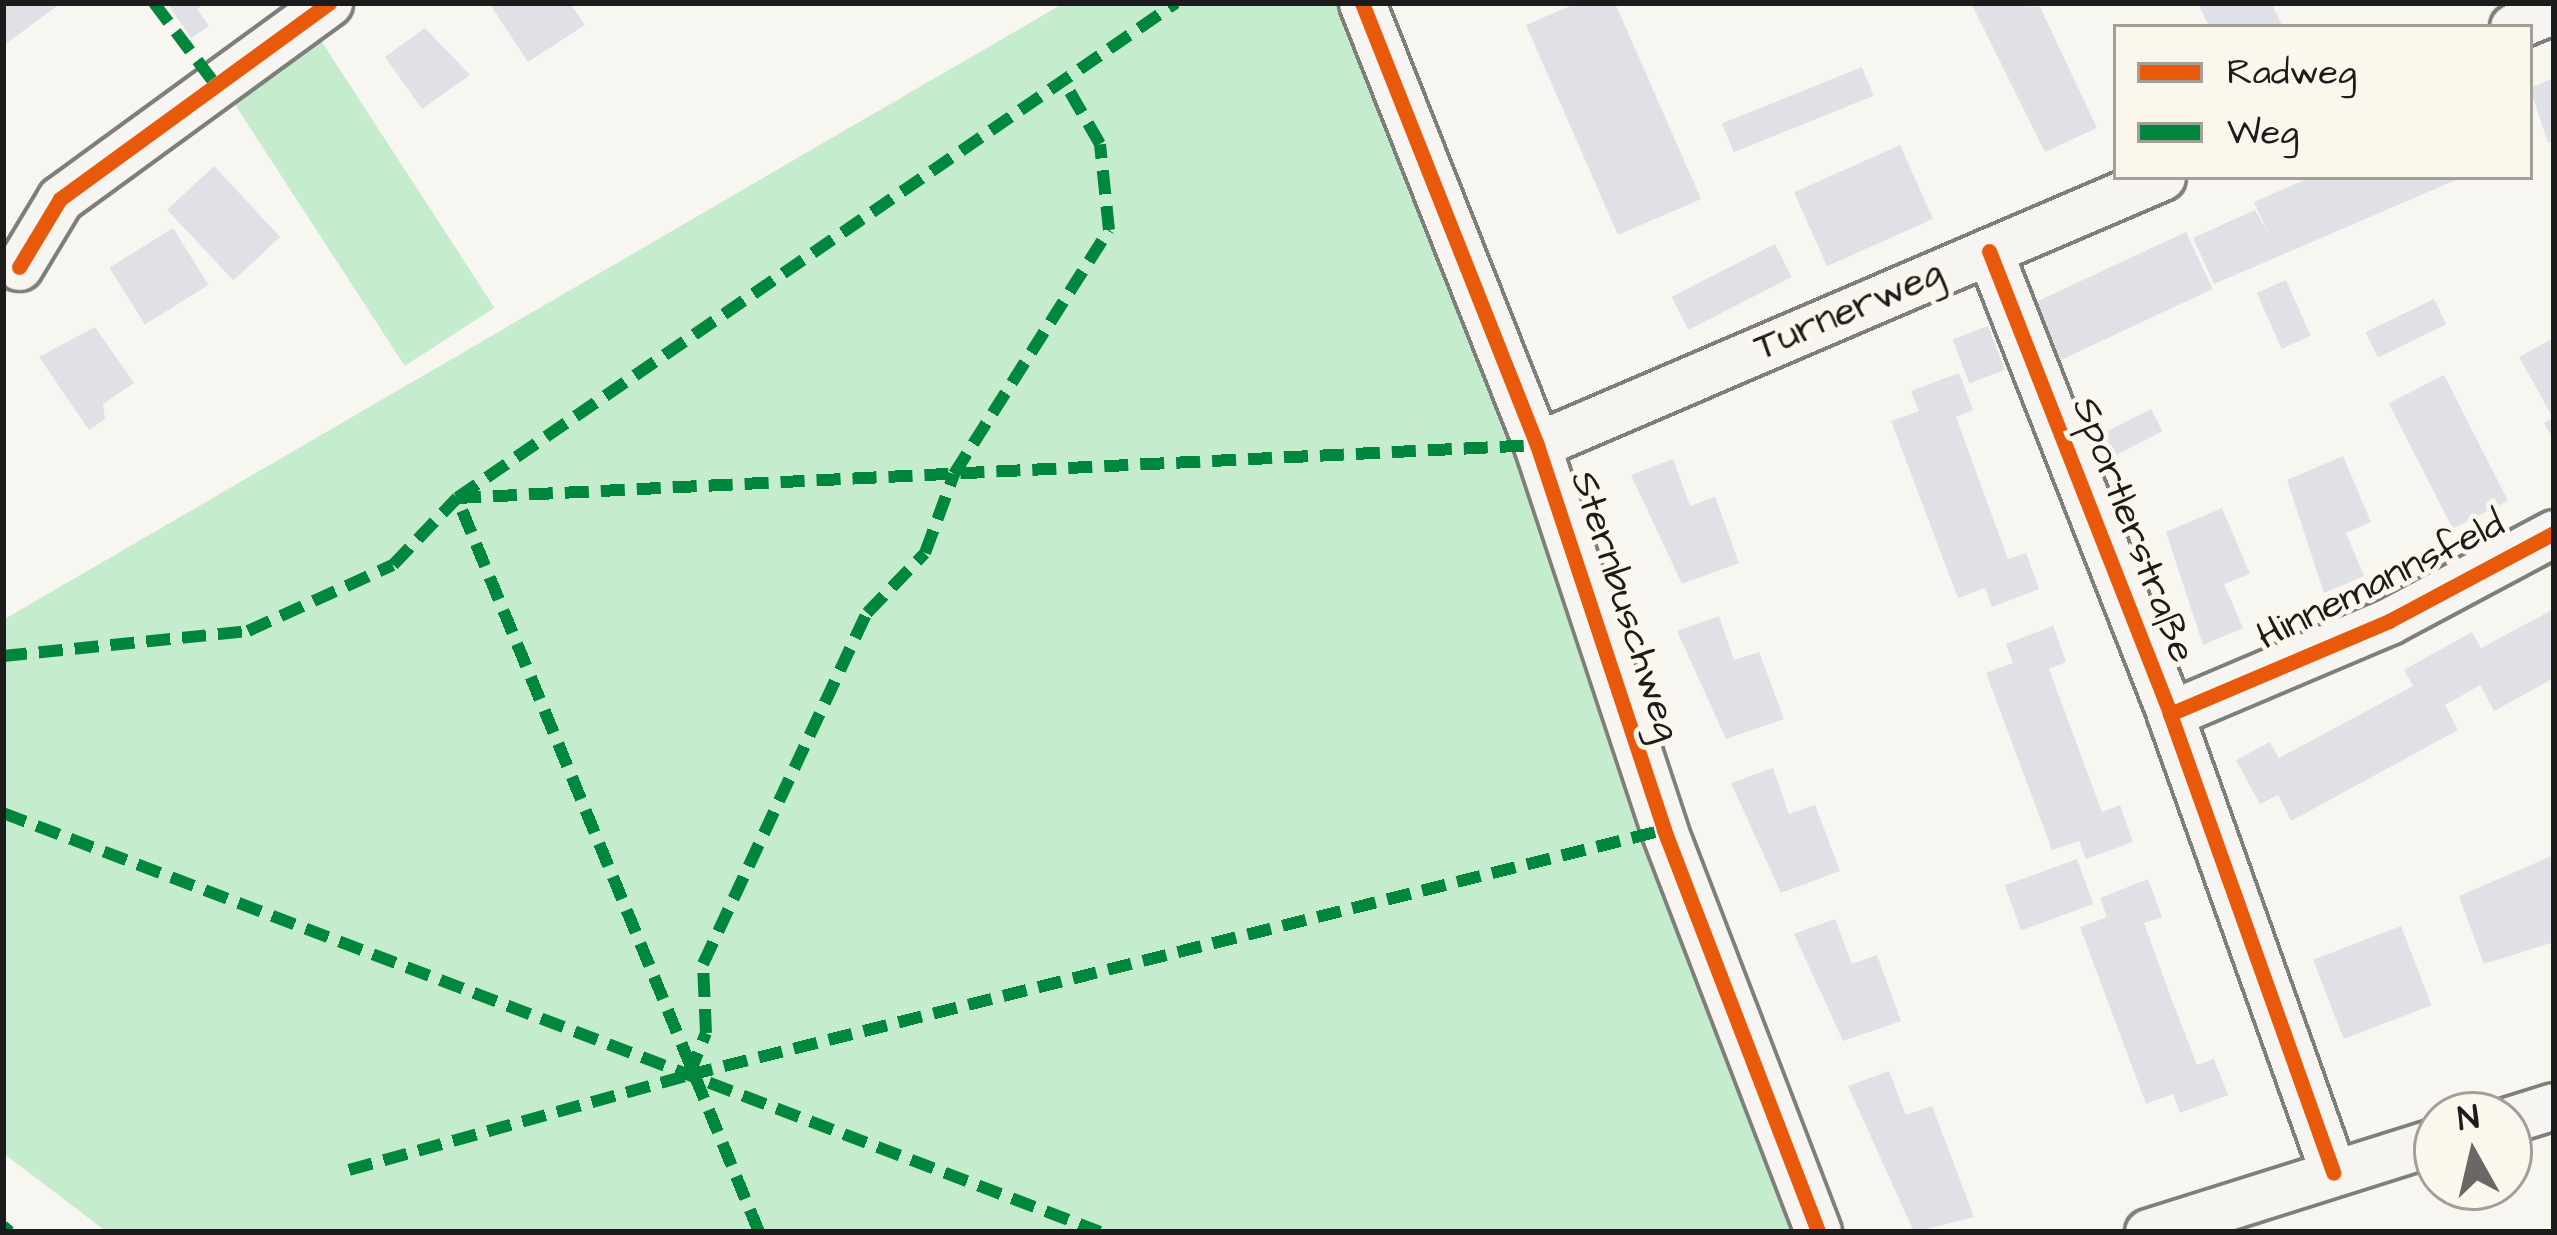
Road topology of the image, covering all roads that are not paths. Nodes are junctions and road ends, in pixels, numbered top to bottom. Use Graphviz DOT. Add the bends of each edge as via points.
graph roads {
  1 [pos="329,3"];
  2 [pos="1362,3"];
  3 [pos="2554,10"];
  4 [pos="2520,24"];
  5 [pos="2155,180"];
  6 [pos="1989,251"];
  7 [pos="19,268"];
  8 [pos="1537,445"];
  9 [pos="2554,533"];
  10 [pos="2170,714"];
  11 [pos="2413,1149"];
  12 [pos="2332,1173"];
  13 [pos="1818,1232"];
  14 [pos="2148,1232"];
  1 -- 7 [label="street" via="60,200"];
  2 -- 8 [label="street, Sternbuschweg"];
  3 -- 4 [label="street"];
  5 -- 6 [label="street, Turnerweg"];
  6 -- 8 [label="street, Turnerweg"];
  6 -- 10 [label="street, Sportlerstraße"];
  8 -- 13 [label="street, Sternbuschweg" via="1664,830"];
  9 -- 10 [label="street, Hinnemannsfeld" via="2389,621"];
  10 -- 12 [label="street, Sportlerstraße"];
  11 -- 12 [label="street"];
  12 -- 14 [label="street"];
}
